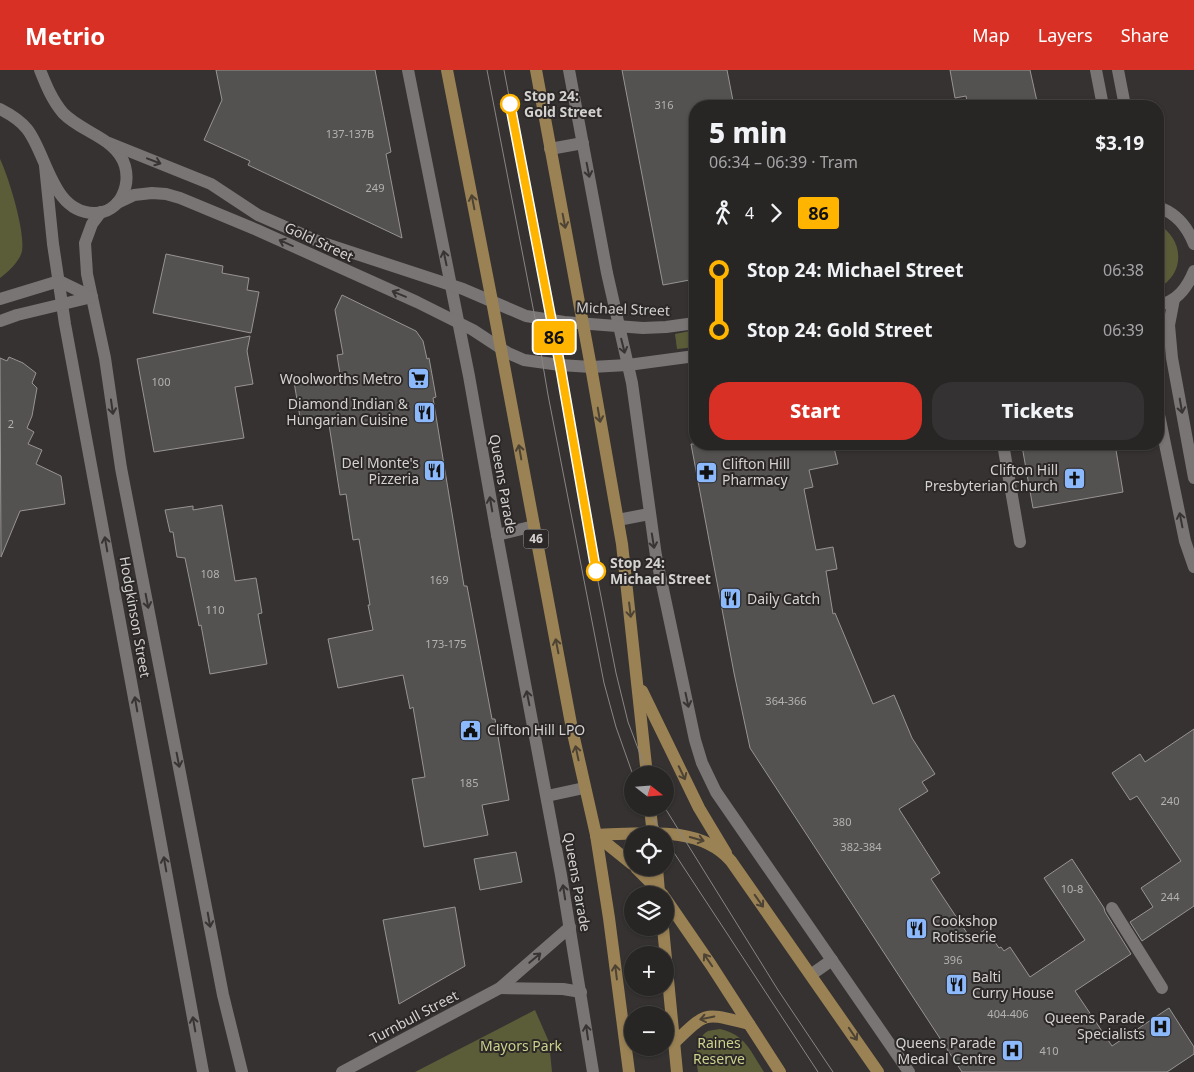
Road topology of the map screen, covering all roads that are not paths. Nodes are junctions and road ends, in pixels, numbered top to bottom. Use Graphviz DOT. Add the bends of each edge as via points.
graph roads {
  1 [pos="408,70"];
  2 [pos="447,70"];
  3 [pos="536,70"];
  4 [pos="569,70"];
  5 [pos="1096,70"];
  6 [pos="1118,70"];
  7 [pos="43,74"];
  8 [pos="1102,100"];
  9 [pos="1124,100"];
  10 [pos="0,108"];
  11 [pos="109,143"];
  12 [pos="583,143"];
  13 [pos="550,148"];
  14 [pos="45,166"];
  15 [pos="117,203"];
  16 [pos="1164,210"];
  17 [pos="101,212"];
  18 [pos="1188,222"];
  19 [pos="1194,244"];
  20 [pos="1194,272"];
  21 [pos="59,281"];
  22 [pos="451,285"];
  23 [pos="92,297"];
  24 [pos="0,299"];
  25 [pos="1174,299"];
  26 [pos="492,301"];
  27 [pos="62,304"];
  28 [pos="1164,304"];
  29 [pos="0,322"];
  30 [pos="459,323"];
  31 [pos="689,323"];
  32 [pos="583,324"];
  33 [pos="618,325"];
  34 [pos="501,349"];
  35 [pos="689,357"];
  36 [pos="628,365"];
  37 [pos="591,367"];
  38 [pos="1164,439"];
  39 [pos="1004,450"];
  40 [pos="1194,478"];
  41 [pos="649,514"];
  42 [pos="618,520"];
  43 [pos="534,526"];
  44 [pos="497,535"];
  45 [pos="1020,542"];
  46 [pos="1194,566"];
  47 [pos="638,682"];
  48 [pos="646,766"];
  49 [pos="584,788"];
  50 [pos="547,796"];
  51 [pos="596,835"];
  52 [pos="624,835"];
  53 [pos="674,836"];
  54 [pos="624,858"];
  55 [pos="731,861"];
  56 [pos="644,876"];
  57 [pos="654,886"];
  58 [pos="1112,908"];
  59 [pos="674,911"];
  60 [pos="570,927"];
  61 [pos="664,936"];
  62 [pos="832,960"];
  63 [pos="812,974"];
  64 [pos="500,988"];
  65 [pos="1162,988"];
  66 [pos="581,992"];
  67 [pos="671,1006"];
  68 [pos="749,1024"];
  69 [pos="674,1042"];
  70 [pos="202,1072"];
  71 [pos="242,1072"];
  72 [pos="342,1072"];
  73 [pos="593,1072"];
  74 [pos="629,1072"];
  75 [pos="677,1072"];
  76 [pos="780,1072"];
  77 [pos="878,1072"];
  78 [pos="909,1072"];
  22 -- 1 [label="street, Queens Parade, one-way"];
  26 -- 2 [label="main road, Queens Parade / 46, one-way"];
  3 -- 13 [label="main road"];
  4 -- 12 [label="street"];
  5 -- 8 [label="street"];
  6 -- 9 [label="street"];
  7 -- 11 [label="street, Gold Street" via="53,100 67,117"];
  10 -- 14 [label="street" via="28,129"];
  11 -- 15 [label="street" via="120,154 126,173 125,190"];
  11 -- 22 [label="street, Gold Street, one-way" via="215,186 258,215 320,242"];
  12 -- 13 [label="street"];
  12 -- 33 [label="street, one-way"];
  13 -- 32 [label="main road, one-way"];
  14 -- 17 [label="street" via="56,188 70,204 88,212"];
  14 -- 21 [label="street, Hodgkinson Street"];
  15 -- 17 [label="street, Gold Street"];
  30 -- 15 [label="street, Gold Street, one-way" via="262,232 171,195 143,194"];
  16 -- 18 [label="street"];
  17 -- 23 [label="street, Hodgkinson Street" via="85,243"];
  18 -- 19 [label="street"];
  20 -- 25 [label="street" via="1188,285"];
  21 -- 23 [label="street"];
  21 -- 24 [label="street"];
  21 -- 27 [label="street, Hodgkinson Street"];
  22 -- 26 [label="street, Gold Street"];
  22 -- 30 [label="street, Queens Parade"];
  23 -- 27 [label="street"];
  23 -- 71 [label="street, Hodgkinson Street, one-way" via="105,358 121,468 222,995"];
  25 -- 28 [label="street"];
  25 -- 40 [label="street, one-way" via="1169,325 1172,358"];
  26 -- 32 [label="street, Michael Street" via="535,318"];
  26 -- 34 [label="main road, Queens Parade / 46"];
  27 -- 29 [label="street"];
  70 -- 27 [label="street, Hodgkinson Street, one-way"];
  30 -- 34 [label="street, Gold Street"];
  44 -- 30 [label="street, Queens Parade, one-way"];
  31 -- 33 [label="street, Michael Street" via="660,328"];
  32 -- 33 [label="street, Michael Street"];
  32 -- 37 [label="main road"];
  33 -- 36 [label="street, one-way"];
  34 -- 37 [label="street" via="534,362"];
  43 -- 34 [label="main road, Queens Parade / 46, one-way"];
  35 -- 36 [label="street"];
  36 -- 37 [label="street"];
  36 -- 41 [label="street"];
  37 -- 42 [label="main road, one-way"];
  46 -- 38 [label="street, one-way" via="1185,541"];
  39 -- 45 [label="street"];
  41 -- 42 [label="street"];
  41 -- 62 [label="street, one-way" via="702,763 716,792"];
  42 -- 47 [label="main road, one-way"];
  43 -- 44 [label="street"];
  49 -- 43 [label="main road, Queens Parade / 46, one-way"];
  50 -- 44 [label="street, Queens Parade, one-way"];
  47 -- 48 [label="main road"];
  47 -- 55 [label="main road, one-way" via="699,808"];
  49 -- 50 [label="street"];
  49 -- 51 [label="main road, 46"];
  60 -- 50 [label="street, Queens Parade, one-way"];
  51 -- 52 [label="main road, Queens Parade"];
  51 -- 54 [label="main road, Queens Parade"];
  74 -- 51 [label="main road, 46, one-way"];
  53 -- 55 [label="main road, Queens Parade, one-way" via="698,839"];
  55 -- 63 [label="main road, Queens Parade, one-way"];
  56 -- 57 [label="main road"];
  58 -- 65 [label="street"];
  68 -- 59 [label="main road, one-way"];
  64 -- 60 [label="street, Turnbull Street, one-way"];
  60 -- 66 [label="street, Queens Parade"];
  61 -- 67 [label="main road"];
  62 -- 63 [label="street"];
  62 -- 78 [label="street"];
  63 -- 77 [label="main road, Queens Parade, one-way"];
  64 -- 66 [label="street, Turnbull Street"];
  64 -- 72 [label="street, Turnbull Street"];
  73 -- 66 [label="street, Queens Parade, one-way"];
  68 -- 69 [label="main road, one-way" via="705,1016"];
  68 -- 76 [label="main road"];
  69 -- 75 [label="main road"];
}
